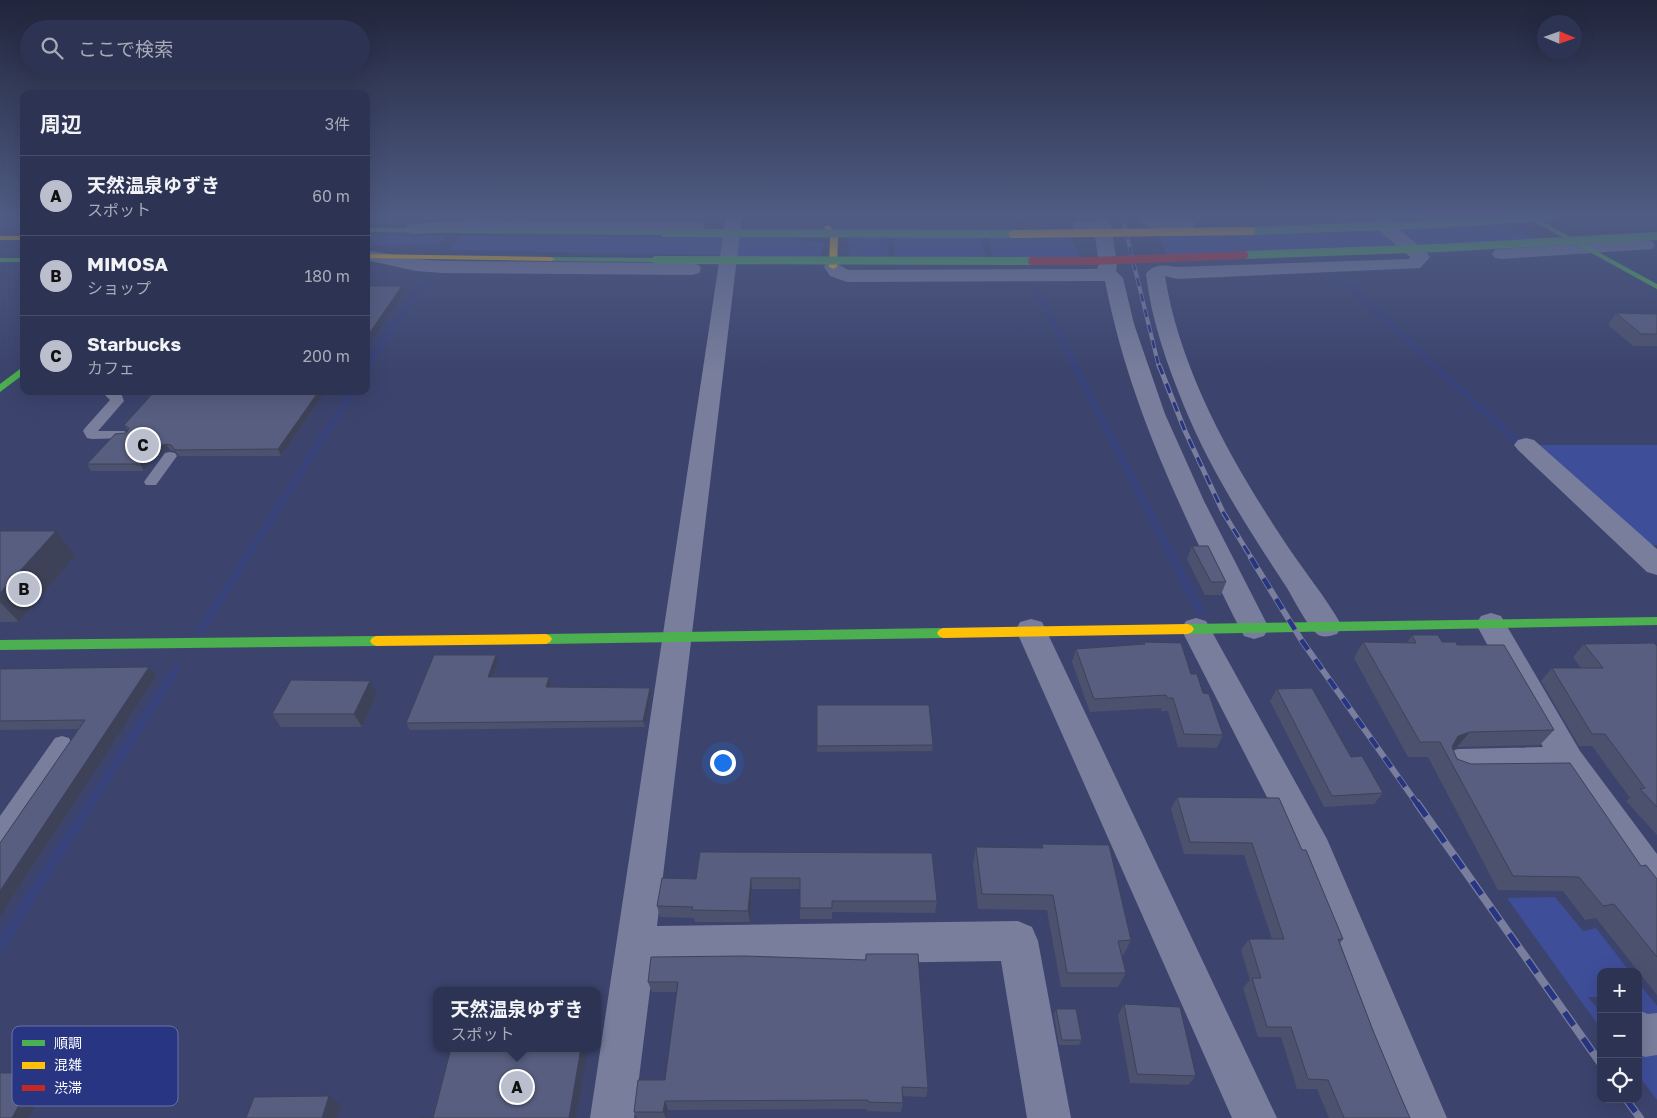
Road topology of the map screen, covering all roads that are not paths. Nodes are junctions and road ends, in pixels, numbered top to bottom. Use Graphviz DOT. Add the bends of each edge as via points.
graph roads {
  1 [pos="554,268"];
  2 [pos="820,268"];
  3 [pos="834,268"];
  4 [pos="1109,268"];
  5 [pos="1305,268"];
  6 [pos="1622,268"];
  7 [pos="728,270"];
  8 [pos="1163,270"];
  9 [pos="1106,273"];
  10 [pos="1657,287"];
  11 [pos="20,372"];
  12 [pos="0,389"];
  13 [pos="114,395"];
  14 [pos="124,435"];
  15 [pos="1526,445"];
  16 [pos="170,456"];
  17 [pos="151,482"];
  18 [pos="1657,565"];
  19 [pos="1657,621"];
  20 [pos="1491,624"];
  21 [pos="1327,626"];
  22 [pos="1196,628"];
  23 [pos="1254,628"];
  24 [pos="1030,630"];
  25 [pos="678,637"];
  26 [pos="0,645"];
  27 [pos="62,744"];
  28 [pos="1568,761"];
  29 [pos="1458,763"];
  30 [pos="0,833"];
  31 [pos="1657,885"];
  32 [pos="635,946"];
  33 [pos="1642,1034"];
  34 [pos="1657,1034"];
  35 [pos="612,1118"];
  36 [pos="1049,1118"];
  37 [pos="1255,1118"];
  38 [pos="1425,1118"];
  1 -- 7 [label="street"];
  2 -- 7 [label="street"];
  3 -- 9 [label="street" via="846,276"];
  4 -- 9 [label="street"];
  5 -- 8 [label="street" via="1178,273"];
  6 -- 10 [label="main road"];
  7 -- 25 [label="street"];
  8 -- 21 [label="street" via="1156,274 1156,282 1173,347 1196,409 1260,529"];
  9 -- 23 [label="street" via="1114,278 1136,367 1179,477"];
  11 -- 12 [label="main road"];
  13 -- 14 [label="lane" via="117,401 90,431 92,435"];
  15 -- 18 [label="street"];
  16 -- 17 [label="lane"];
  19 -- 20 [label="main road"];
  20 -- 21 [label="main road"];
  20 -- 28 [label="street"];
  21 -- 23 [label="main road"];
  22 -- 23 [label="main road"];
  22 -- 24 [label="main road"];
  22 -- 38 [label="street" via="1314,851"];
  24 -- 25 [label="main road"];
  24 -- 37 [label="street"];
  25 -- 26 [label="main road"];
  25 -- 32 [label="street"];
  27 -- 30 [label="lane"];
  28 -- 29 [label="street"];
  28 -- 31 [label="street"];
  32 -- 35 [label="street"];
  32 -- 36 [label="street" via="1018,941"];
  33 -- 34 [label="street"];
}
